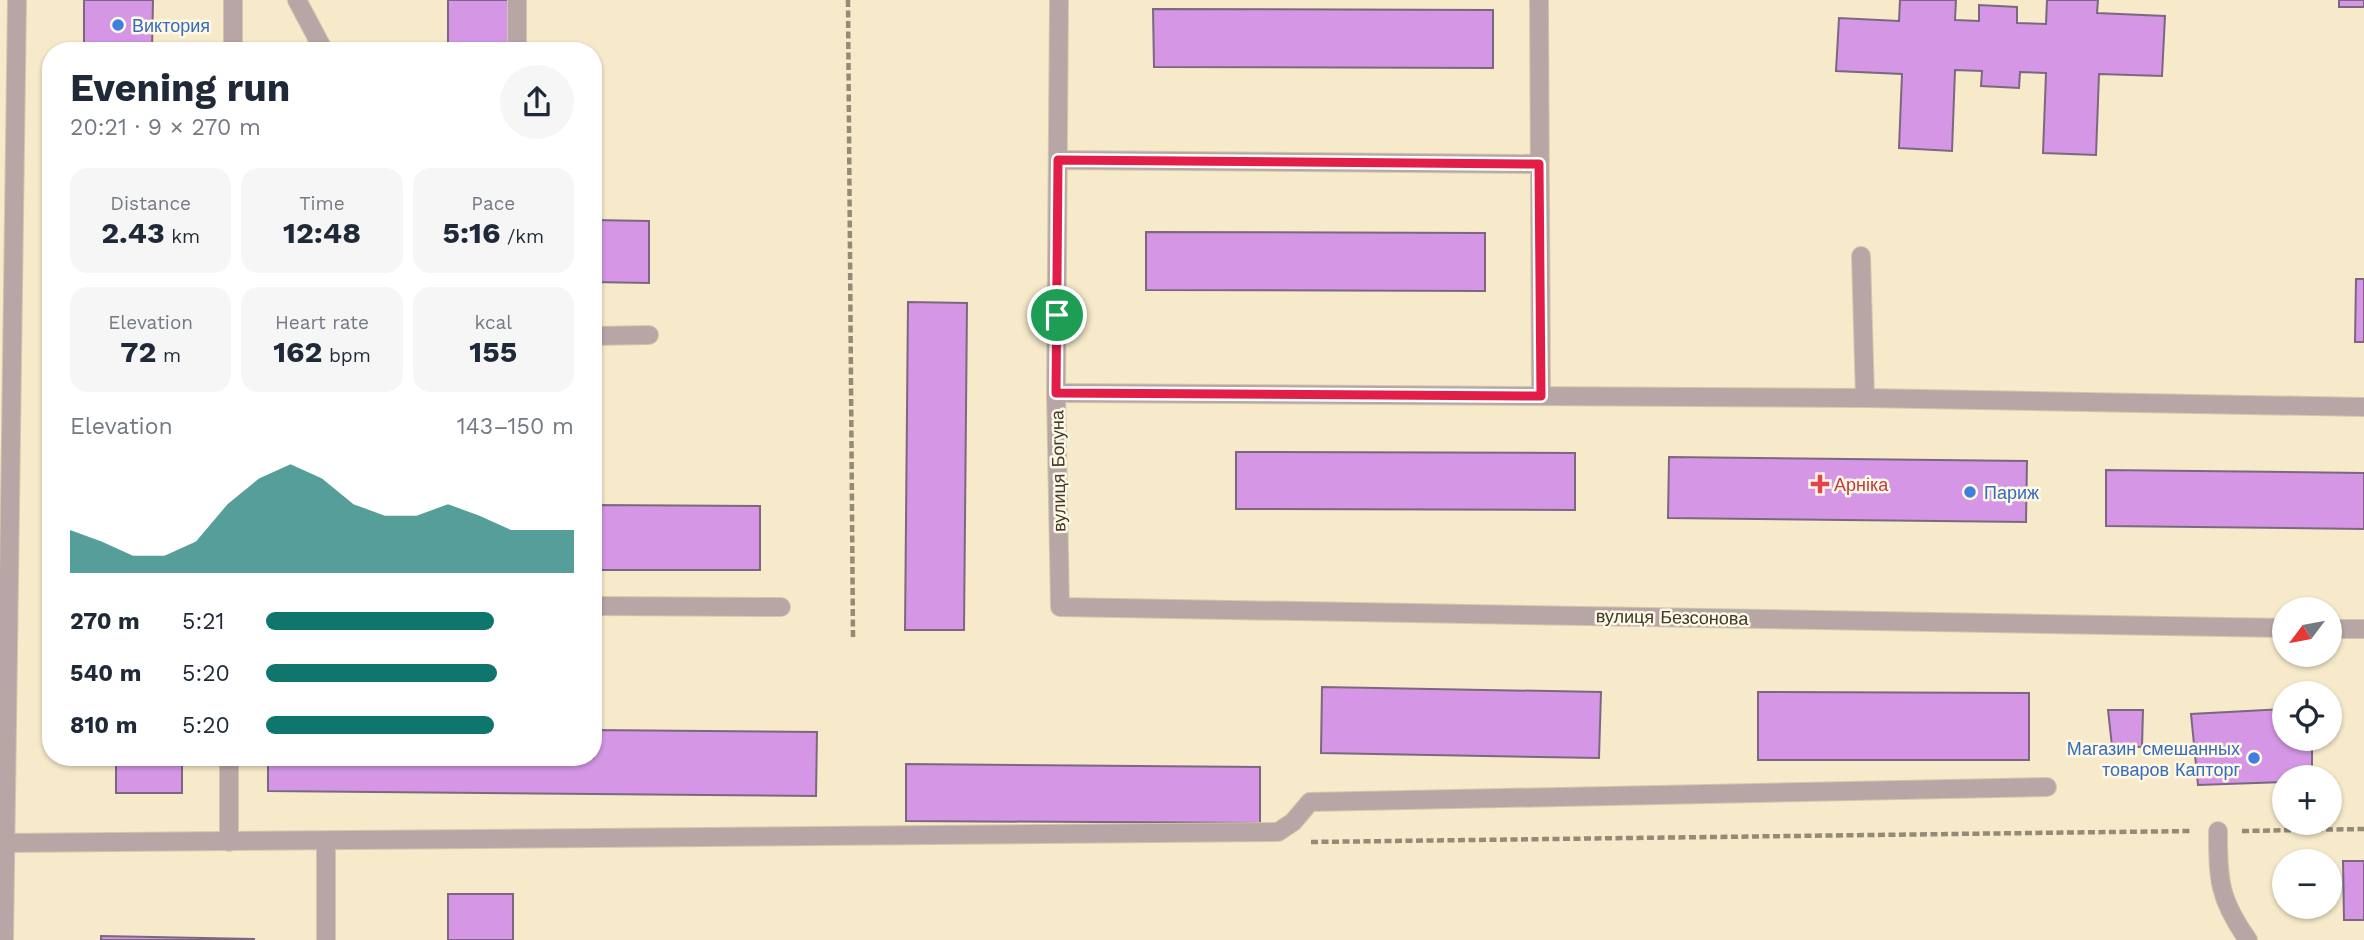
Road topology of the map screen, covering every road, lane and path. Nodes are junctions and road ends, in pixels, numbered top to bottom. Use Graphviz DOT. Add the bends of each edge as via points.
graph roads {
  1 [pos="17,0"];
  2 [pos="233,0"];
  3 [pos="297,0"];
  4 [pos="517,0"];
  5 [pos="848,0"];
  6 [pos="1059,0"];
  7 [pos="1539,0"];
  8 [pos="233,42"];
  9 [pos="319,42"];
  10 [pos="517,42"];
  11 [pos="1058,160"];
  12 [pos="1539,164"];
  13 [pos="1861,256"];
  14 [pos="649,335"];
  15 [pos="602,336"];
  16 [pos="1056,393"];
  17 [pos="1541,396"];
  18 [pos="1865,398"];
  19 [pos="2364,407"];
  20 [pos="602,606"];
  21 [pos="781,607"];
  22 [pos="1060,607"];
  23 [pos="2272,628"];
  24 [pos="2342,629"];
  25 [pos="2364,629"];
  26 [pos="853,637"];
  27 [pos="229,766"];
  28 [pos="2047,787"];
  29 [pos="2218,831"];
  30 [pos="326,841"];
  31 [pos="229,842"];
  32 [pos="5,843"];
  33 [pos="4,940"];
  34 [pos="326,940"];
  35 [pos="2248,940"];
  1 -- 32 [label="street"];
  2 -- 8 [label="street"];
  3 -- 9 [label="street"];
  4 -- 10 [label="street"];
  5 -- 26 [label="path"];
  6 -- 11 [label="street, вулиця Богуна"];
  7 -- 12 [label="street"];
  11 -- 12 [label="street"];
  11 -- 16 [label="street, вулиця Богуна"];
  12 -- 17 [label="street"];
  13 -- 18 [label="street"];
  14 -- 15 [label="street"];
  16 -- 17 [label="street"];
  16 -- 22 [label="street, вулиця Богуна"];
  17 -- 18 [label="street"];
  18 -- 19 [label="street"];
  20 -- 21 [label="street"];
  22 -- 23 [label="street, вулиця Безсонова"];
  24 -- 25 [label="street"];
  27 -- 31 [label="street"];
  28 -- 30 [label="street" via="1310,802 1278,832"];
  29 -- 35 [label="street" via="2222,897"];
  30 -- 31 [label="street"];
  30 -- 34 [label="street"];
  31 -- 32 [label="street"];
  32 -- 33 [label="street"];
}
